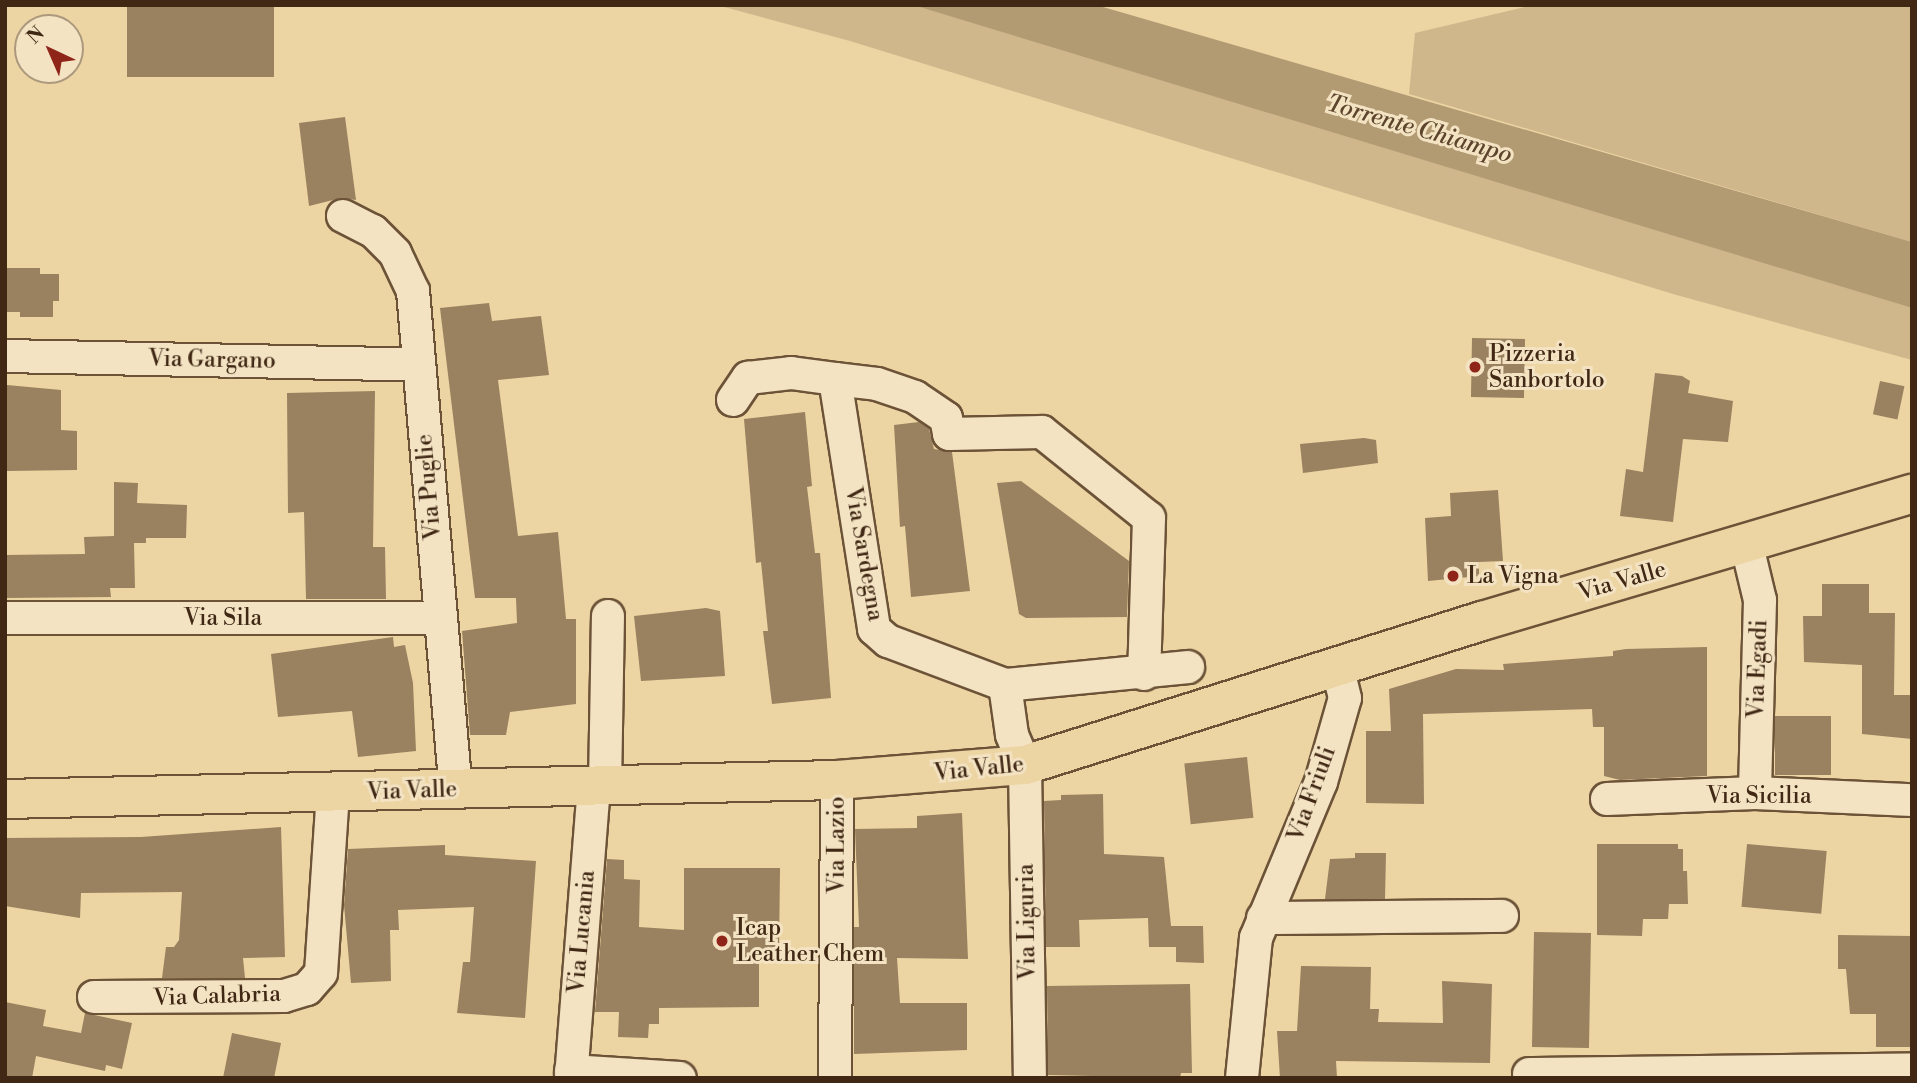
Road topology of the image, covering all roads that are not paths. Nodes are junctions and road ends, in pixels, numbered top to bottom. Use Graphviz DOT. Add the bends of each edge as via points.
graph roads {
  1 [pos="343,216"];
  2 [pos="5,356"];
  3 [pos="419,365"];
  4 [pos="835,379"];
  5 [pos="733,400"];
  6 [pos="1912,494"];
  7 [pos="1747,545"];
  8 [pos="608,616"];
  9 [pos="5,618"];
  10 [pos="441,618"];
  11 [pos="1337,666"];
  12 [pos="1188,667"];
  13 [pos="1144,674"];
  14 [pos="1005,685"];
  15 [pos="1025,765"];
  16 [pos="837,780"];
  17 [pos="600,786"];
  18 [pos="456,789"];
  19 [pos="1755,793"];
  20 [pos="334,794"];
  21 [pos="5,799"];
  22 [pos="1607,799"];
  23 [pos="1912,800"];
  24 [pos="1502,916"];
  25 [pos="1263,918"];
  26 [pos="94,997"];
  27 [pos="1912,1069"];
  28 [pos="571,1074"];
  29 [pos="1529,1074"];
  30 [pos="1756,1074"];
  31 [pos="680,1078"];
  32 [pos="835,1078"];
  33 [pos="1030,1078"];
  34 [pos="1242,1078"];
  1 -- 3 [label="street, Via Puglie" via="373,231 395,253 412,291"];
  2 -- 3 [label="street, Via Gargano"];
  3 -- 10 [label="street, Via Puglie"];
  4 -- 5 [label="street" via="791,373 748,378"];
  4 -- 13 [label="street" via="877,384 915,397 946,418 949,434 1042,432 1149,517"];
  4 -- 14 [label="street, Via Sardegna" via="874,629 888,641"];
  6 -- 7 [label="main road, Via Valle"];
  7 -- 11 [label="main road, Via Valle"];
  7 -- 19 [label="street, Via Egadi" via="1760,600"];
  8 -- 17 [label="street, Via Lucania"];
  9 -- 10 [label="street, Via Sila"];
  10 -- 18 [label="street, Via Puglie"];
  11 -- 15 [label="main road, Via Valle"];
  11 -- 25 [label="street, Via Friuli" via="1345,698 1321,782"];
  12 -- 13 [label="street, Via Sardegna"];
  13 -- 14 [label="street, Via Sardegna"];
  14 -- 15 [label="street" via="1012,735"];
  15 -- 16 [label="main road, Via Valle"];
  15 -- 33 [label="street, Via Liguria"];
  16 -- 17 [label="main road, Via Valle"];
  16 -- 32 [label="street, Via Lazio"];
  17 -- 18 [label="main road, Via Valle"];
  17 -- 28 [label="street, Via Lucania"];
  18 -- 20 [label="main road, Via Valle"];
  19 -- 22 [label="street, Via Sicilia"];
  19 -- 23 [label="street, Via Sicilia"];
  20 -- 21 [label="main road, Via Valle"];
  20 -- 26 [label="street, Via Calabria" via="321,973 307,989 284,996"];
  24 -- 25 [label="street"];
  25 -- 34 [label="street, Via Friuli" via="1256,938"];
  27 -- 30 [label="street"];
  28 -- 31 [label="street"];
  29 -- 30 [label="street"];
}
